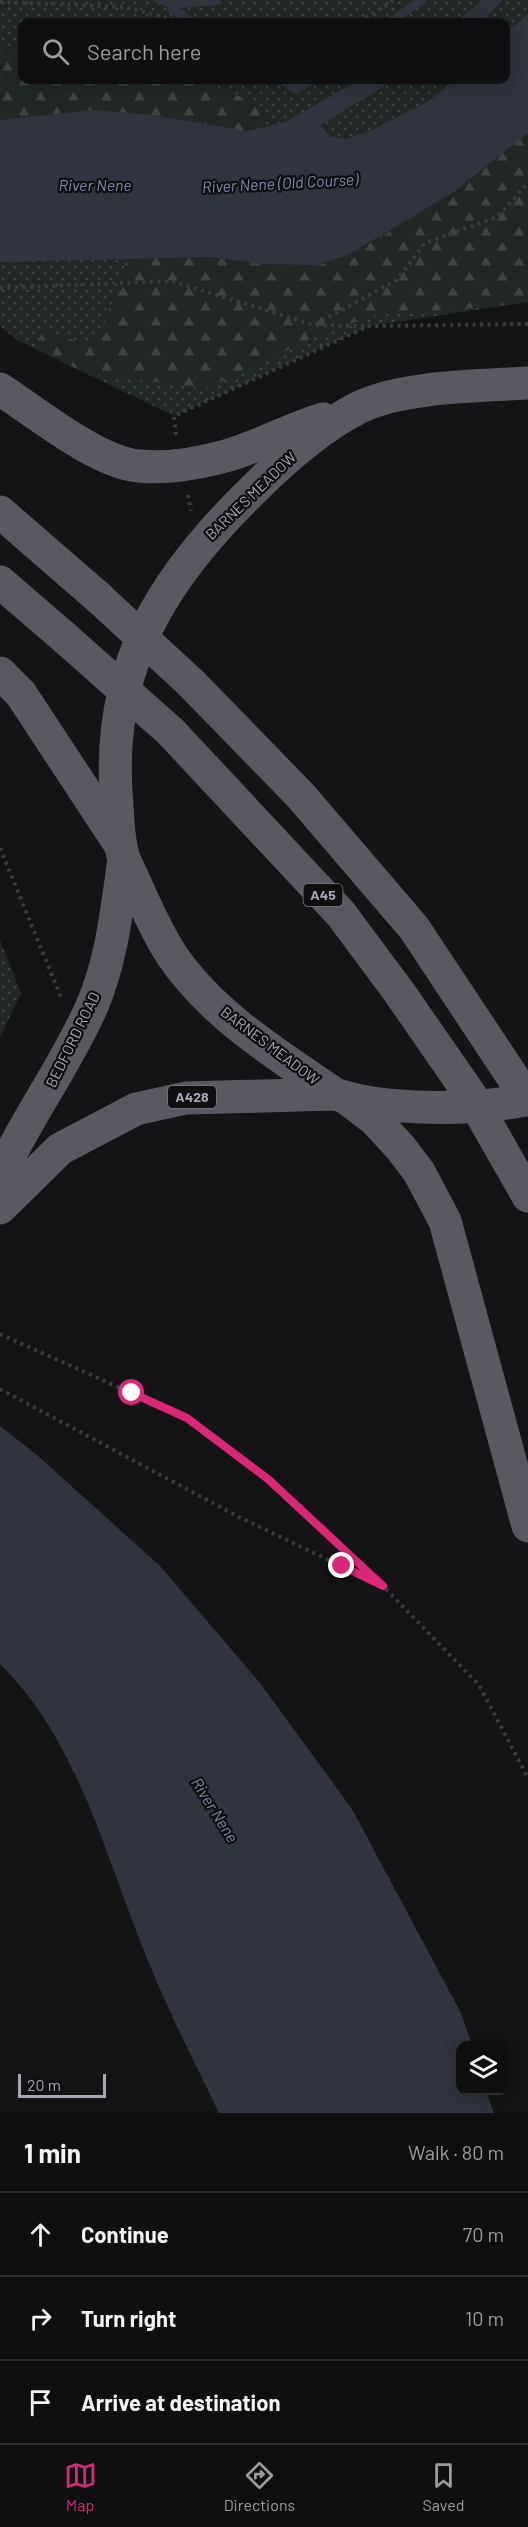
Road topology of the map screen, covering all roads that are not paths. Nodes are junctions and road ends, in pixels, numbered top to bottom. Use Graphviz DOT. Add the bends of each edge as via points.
graph roads {
  1 [pos="528,383"];
  2 [pos="0,389"];
  3 [pos="359,407"];
  4 [pos="0,512"];
  5 [pos="0,582"];
  6 [pos="0,672"];
  7 [pos="122,852"];
  8 [pos="340,1096"];
  9 [pos="528,1100"];
  10 [pos="0,1175"];
  11 [pos="528,1196"];
  12 [pos="0,1208"];
  13 [pos="528,1526"];
  1 -- 3 [label="highway, BARNES MEADOW" via="432,390"];
  2 -- 3 [label="highway" via="110,458 138,466 181,466 230,455"];
  3 -- 7 [label="highway, BARNES MEADOW" via="314,436 271,472 220,522 170,584 129,669 117,719 115,773"];
  4 -- 9 [label="highway, bridge" via="191,683 301,796 414,928"];
  5 -- 11 [label="highway, A45, bridge" via="171,732 341,915 471,1096"];
  6 -- 7 [label="highway" via="21,694"];
  7 -- 8 [label="highway, BARNES MEADOW" via="170,952 187,974 242,1028"];
  7 -- 10 [label="highway, BEDFORD ROAD" via="116,916 93,1004"];
  8 -- 9 [label="highway, BARNES MEADOW" via="457,1108"];
  8 -- 12 [label="highway, A428" via="186,1098 136,1109 60,1149"];
  8 -- 13 [label="highway" via="374,1119 400,1147 419,1172 445,1221"];
}
